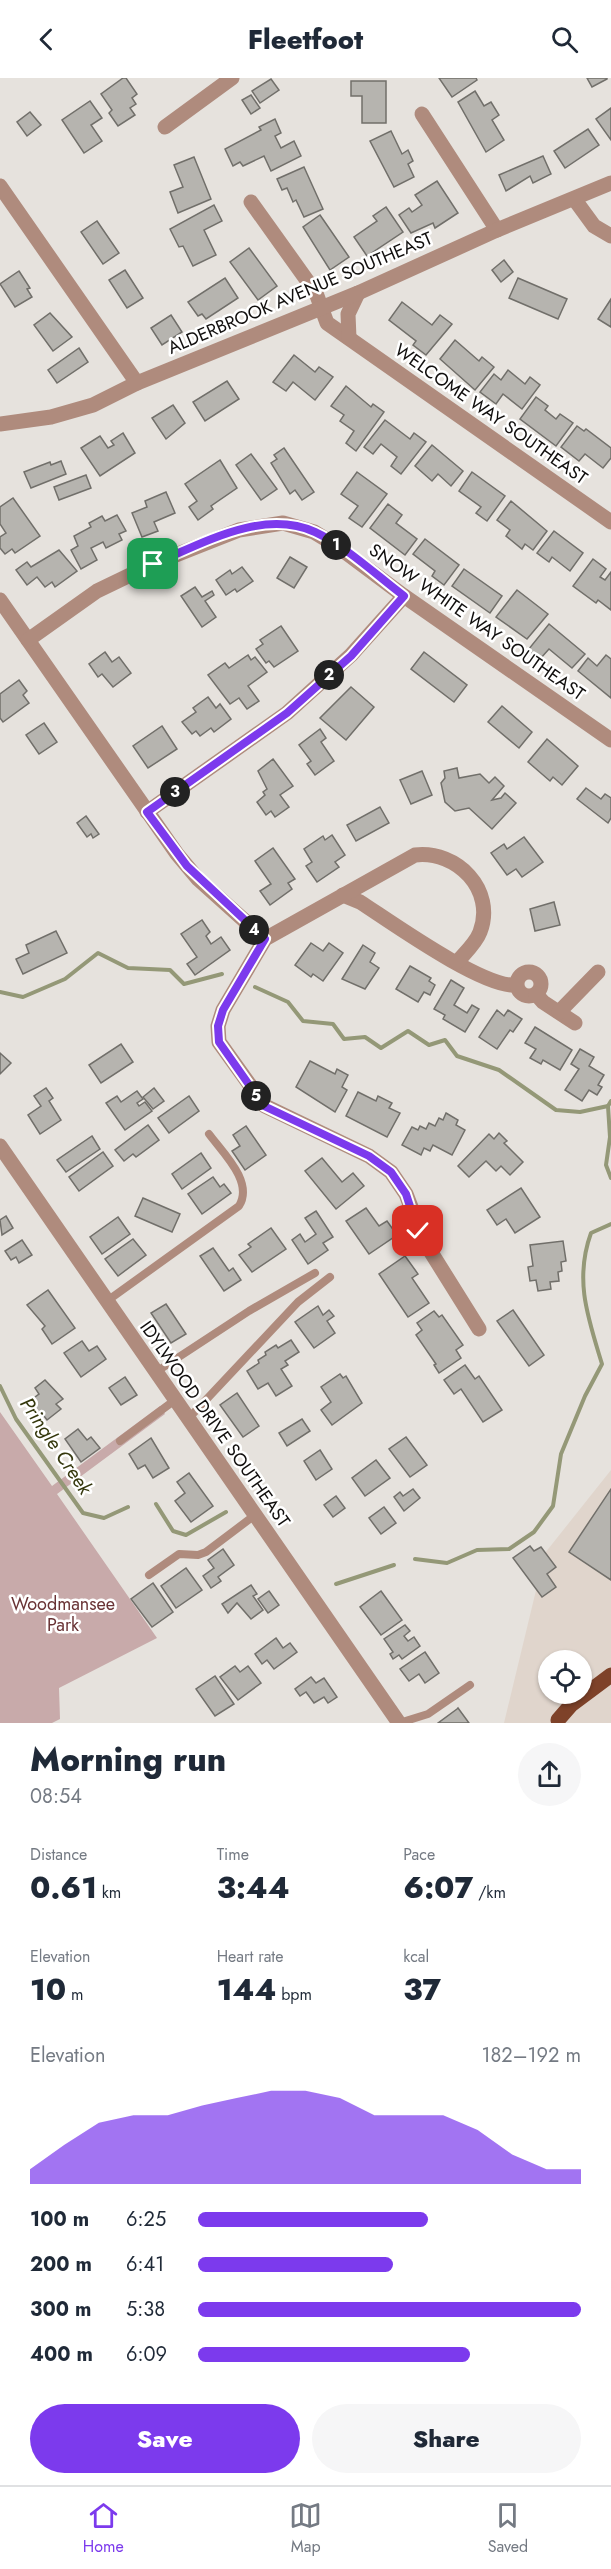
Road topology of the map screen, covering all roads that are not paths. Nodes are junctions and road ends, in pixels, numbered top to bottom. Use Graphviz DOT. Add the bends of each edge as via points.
graph roads {
  1 [pos="232,78"];
  2 [pos="422,114"];
  3 [pos="165,127"];
  4 [pos="611,183"];
  5 [pos="0,186"];
  6 [pos="575,200"];
  7 [pos="251,202"];
  8 [pos="497,230"];
  9 [pos="611,236"];
  10 [pos="358,293"];
  11 [pos="322,307"];
  12 [pos="349,338"];
  13 [pos="137,383"];
  14 [pos="0,424"];
  15 [pos="611,522"];
  16 [pos="404,596"];
  17 [pos="0,600"];
  18 [pos="28,640"];
  19 [pos="611,740"];
  20 [pos="147,812"];
  21 [pos="343,895"];
  22 [pos="265,939"];
  23 [pos="458,962"];
  24 [pos="598,972"];
  25 [pos="516,985"];
  26 [pos="536,994"];
  27 [pos="559,1012"];
  28 [pos="575,1023"];
  29 [pos="209,1134"];
  30 [pos="0,1146"];
  31 [pos="315,1273"];
  32 [pos="330,1277"];
  33 [pos="107,1301"];
  34 [pos="479,1329"];
  35 [pos="156,1372"];
  36 [pos="175,1400"];
  37 [pos="188,1419"];
  38 [pos="120,1441"];
  39 [pos="255,1515"];
  40 [pos="149,1575"];
  41 [pos="611,1675"];
  42 [pos="470,1685"];
  43 [pos="558,1720"];
  44 [pos="399,1723"];
  1 -- 3 [label="street"];
  2 -- 8 [label="street"];
  4 -- 6 [label="street, ALDERBROOK AVENUE SOUTHEAST"];
  5 -- 13 [label="street"];
  6 -- 8 [label="street, ALDERBROOK AVENUE SOUTHEAST"];
  6 -- 9 [label="street" via="594,226"];
  7 -- 11 [label="street, WELCOME WAY SOUTHEAST"];
  8 -- 10 [label="street, ALDERBROOK AVENUE SOUTHEAST"];
  10 -- 11 [label="street, ALDERBROOK AVENUE SOUTHEAST"];
  10 -- 12 [label="street" via="348,314"];
  11 -- 12 [label="street, WELCOME WAY SOUTHEAST" via="327,323"];
  11 -- 13 [label="street, ALDERBROOK AVENUE SOUTHEAST"];
  12 -- 15 [label="street, WELCOME WAY SOUTHEAST"];
  13 -- 14 [label="street, ALDERBROOK AVENUE SOUTHEAST" via="72,412"];
  16 -- 18 [label="street, SNOW WHITE WAY SOUTHEAST" via="314,532 267,524 238,530 119,580"];
  16 -- 19 [label="street, SNOW WHITE WAY SOUTHEAST"];
  16 -- 20 [label="street" via="351,656 287,713"];
  17 -- 18 [label="street"];
  18 -- 20 [label="street"];
  20 -- 22 [label="street" via="187,866"];
  21 -- 22 [label="street"];
  21 -- 23 [label="street"];
  21 -- 23 [label="street" via="415,855 436,854 452,860 474,884 483,909 480,932"];
  22 -- 34 [label="street" via="223,1010 219,1042 264,1106 369,1156 391,1172 406,1194 424,1241"];
  23 -- 25 [label="street" via="506,986"];
  24 -- 27 [label="street"];
  25 -- 26 [label="street" via="522,995"];
  25 -- 26 [label="street" via="522,974 534,973 541,983"];
  26 -- 27 [label="street"];
  27 -- 28 [label="street"];
  29 -- 33 [label="lane" via="243,1181 244,1198 239,1206"];
  30 -- 33 [label="street, IDYLWOOD DRIVE SOUTHEAST"];
  31 -- 35 [label="lane"];
  32 -- 37 [label="lane" via="298,1302"];
  33 -- 35 [label="street, IDYLWOOD DRIVE SOUTHEAST"];
  35 -- 36 [label="street, IDYLWOOD DRIVE SOUTHEAST"];
  36 -- 37 [label="street, IDYLWOOD DRIVE SOUTHEAST"];
  36 -- 38 [label="lane"];
  37 -- 39 [label="street, IDYLWOOD DRIVE SOUTHEAST"];
  39 -- 40 [label="lane" via="207,1551 198,1556 179,1554"];
  39 -- 44 [label="street, IDYLWOOD DRIVE SOUTHEAST"];
  41 -- 43 [label="main road" via="571,1705"];
  42 -- 44 [label="lane" via="428,1714"];
}
